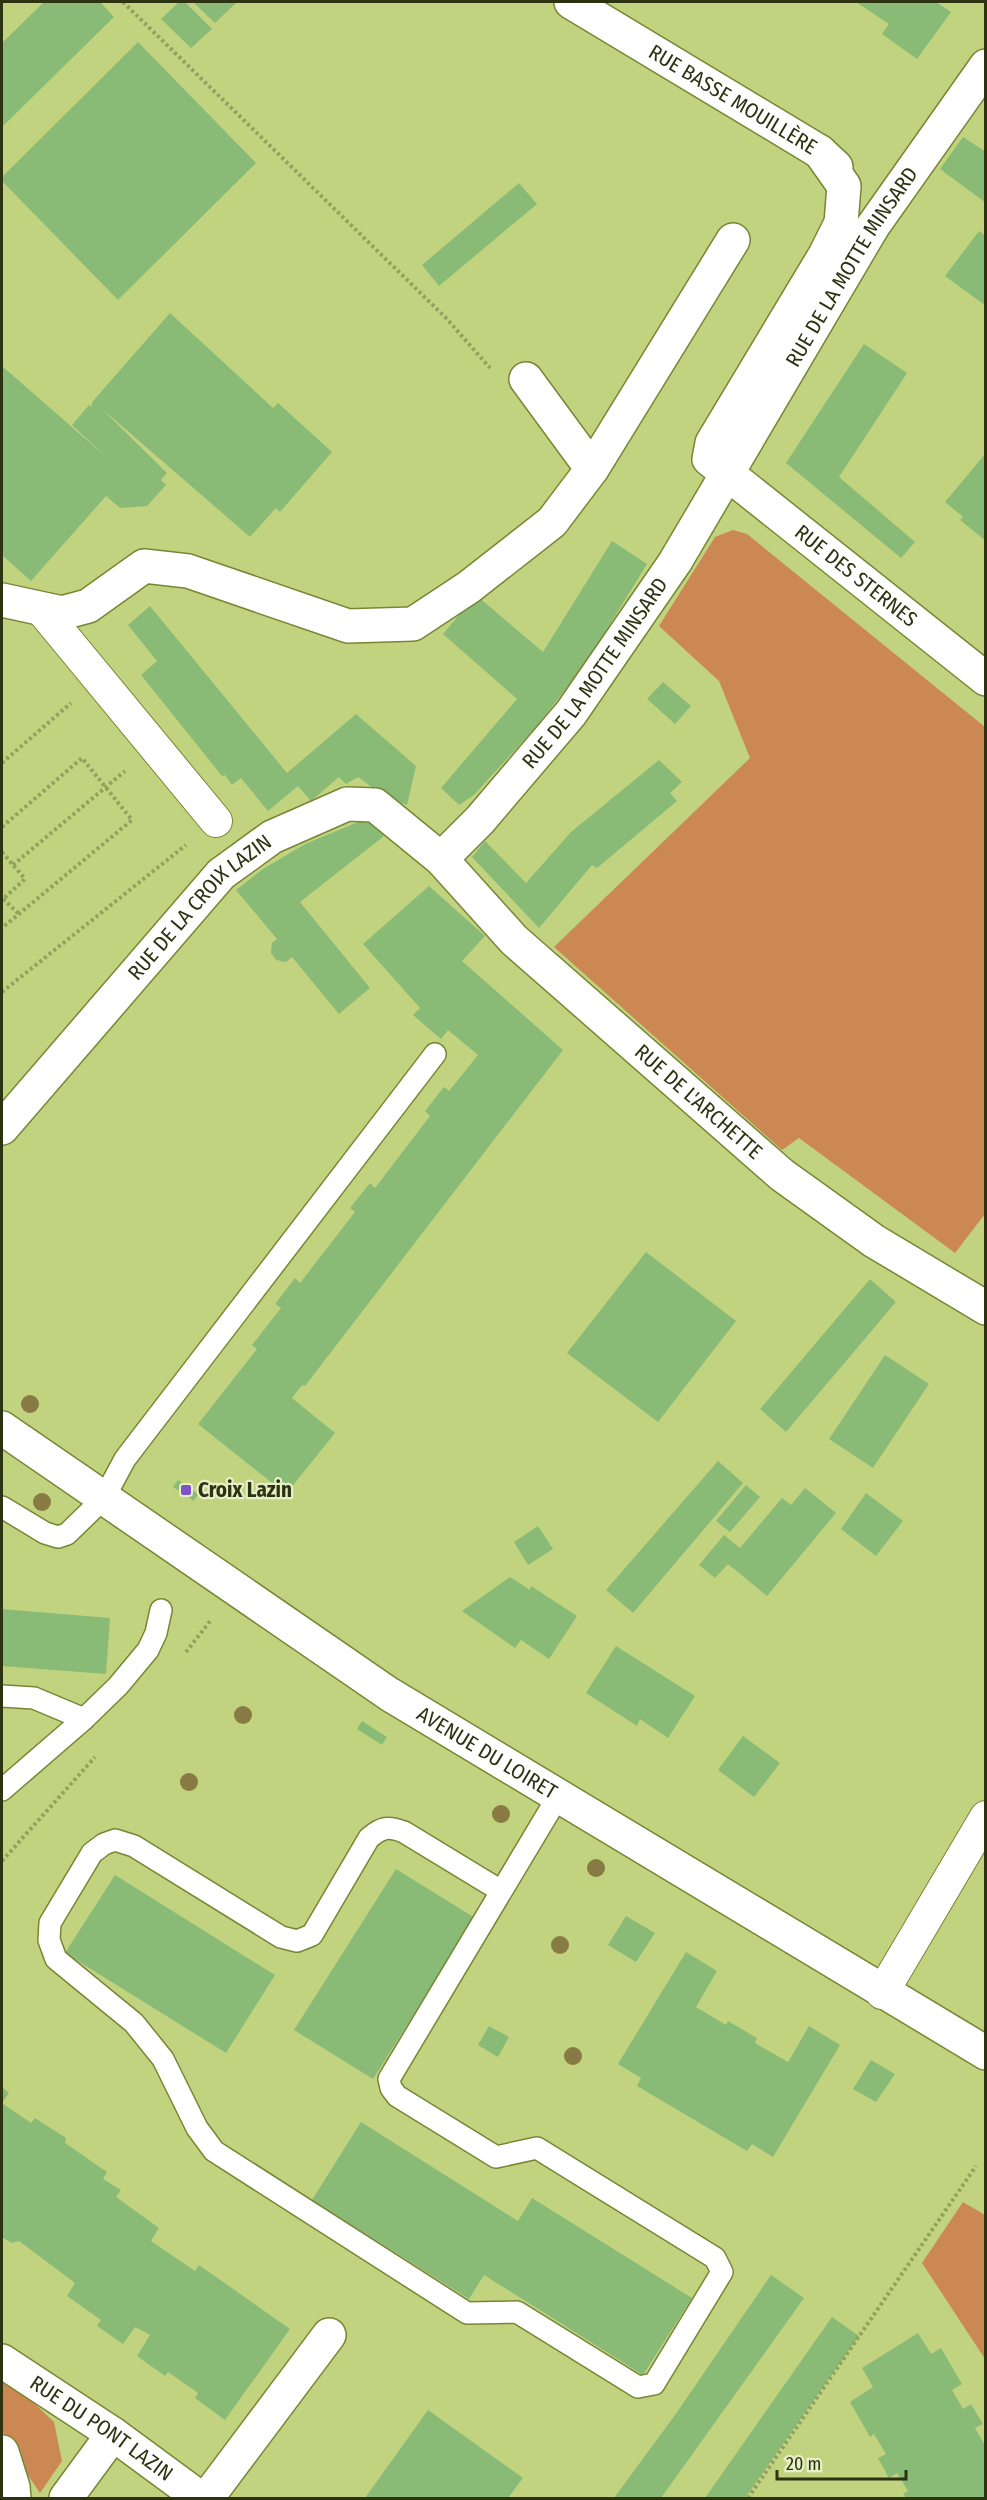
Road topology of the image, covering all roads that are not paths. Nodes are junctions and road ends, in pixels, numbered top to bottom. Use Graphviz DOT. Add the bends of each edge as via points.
graph roads {
  1 [pos="571,2"];
  2 [pos="986,66"];
  3 [pos="820,152"];
  4 [pos="881,213"];
  5 [pos="734,240"];
  6 [pos="526,380"];
  7 [pos="592,469"];
  8 [pos="727,473"];
  9 [pos="2,600"];
  10 [pos="41,609"];
  11 [pos="986,680"];
  12 [pos="216,821"];
  13 [pos="441,859"];
  14 [pos="435,1054"];
  15 [pos="2,1128"];
  16 [pos="986,1308"];
  17 [pos="2,1428"];
  18 [pos="104,1498"];
  19 [pos="2,1507"];
  20 [pos="161,1610"];
  21 [pos="2,1696"];
  22 [pos="84,1719"];
  23 [pos="2,1790"];
  24 [pos="559,1795"];
  25 [pos="986,1816"];
  26 [pos="501,1891"];
  27 [pos="882,1993"];
  28 [pos="986,2053"];
  29 [pos="329,2335"];
  30 [pos="2,2361"];
  31 [pos="113,2434"];
  32 [pos="2,2452"];
  33 [pos="14,2499"];
  34 [pos="66,2499"];
  35 [pos="200,2499"];
  36 [pos="207,2499"];
  1 -- 3 [label="street, RUE BASSE MOUILLÈRE"];
  2 -- 4 [label="street, RUE DE LA MOTTE MINSARD"];
  3 -- 4 [label="street, RUE BASSE MOUILLÈRE"];
  3 -- 8 [label="street, RUE DE LA MOTTE MINSARD" via="844,186 841,223 712,443 709,459"];
  4 -- 8 [label="street, RUE DE LA MOTTE MINSARD"];
  5 -- 7 [label="street"];
  6 -- 7 [label="street"];
  7 -- 10 [label="street" via="552,522 469,587 413,624 348,626 188,571 144,566 88,606 62,614"];
  8 -- 11 [label="street, RUE DES STERNES"];
  8 -- 13 [label="street, RUE DE LA MOTTE MINSARD" via="675,562 571,713 480,820"];
  9 -- 10 [label="street"];
  10 -- 12 [label="street"];
  13 -- 15 [label="street, RUE DE LA CROIX LAZIN" via="375,805 347,804 272,837 220,874"];
  13 -- 16 [label="street, RUE DE L'ARCHETTE" via="514,940 782,1174 874,1241"];
  14 -- 18 [label="lane" via="125,1459"];
  17 -- 18 [label="street, AVENUE DU LOIRET"];
  18 -- 19 [label="lane" via="67,1534 58,1537"];
  18 -- 24 [label="street, AVENUE DU LOIRET" via="389,1694"];
  20 -- 22 [label="lane" via="148,1650"];
  21 -- 22 [label="lane" via="34,1698"];
  22 -- 23 [label="lane"];
  24 -- 26 [label="lane"];
  24 -- 27 [label="street, AVENUE DU LOIRET"];
  25 -- 27 [label="street"];
  26 -- 26 [label="lane" via="389,2079 391,2088 397,2096 496,2157 537,2148 715,2258 722,2272 654,2384 638,2387 517,2312 467,2313 214,2151 197,2128 163,2059 134,2023 56,1959 49,1940 50,1923 92,1853 115,1840 134,1846 281,1937 297,1941 312,1935 369,1838 380,1828 404,1832"];
  27 -- 28 [label="street, AVENUE DU LOIRET"];
  29 -- 36 [label="street"];
  30 -- 31 [label="street, RUE DU PONT LAZIN"];
  31 -- 34 [label="street"];
  31 -- 35 [label="street, RUE DU PONT LAZIN"];
  32 -- 33 [label="street"];
}
